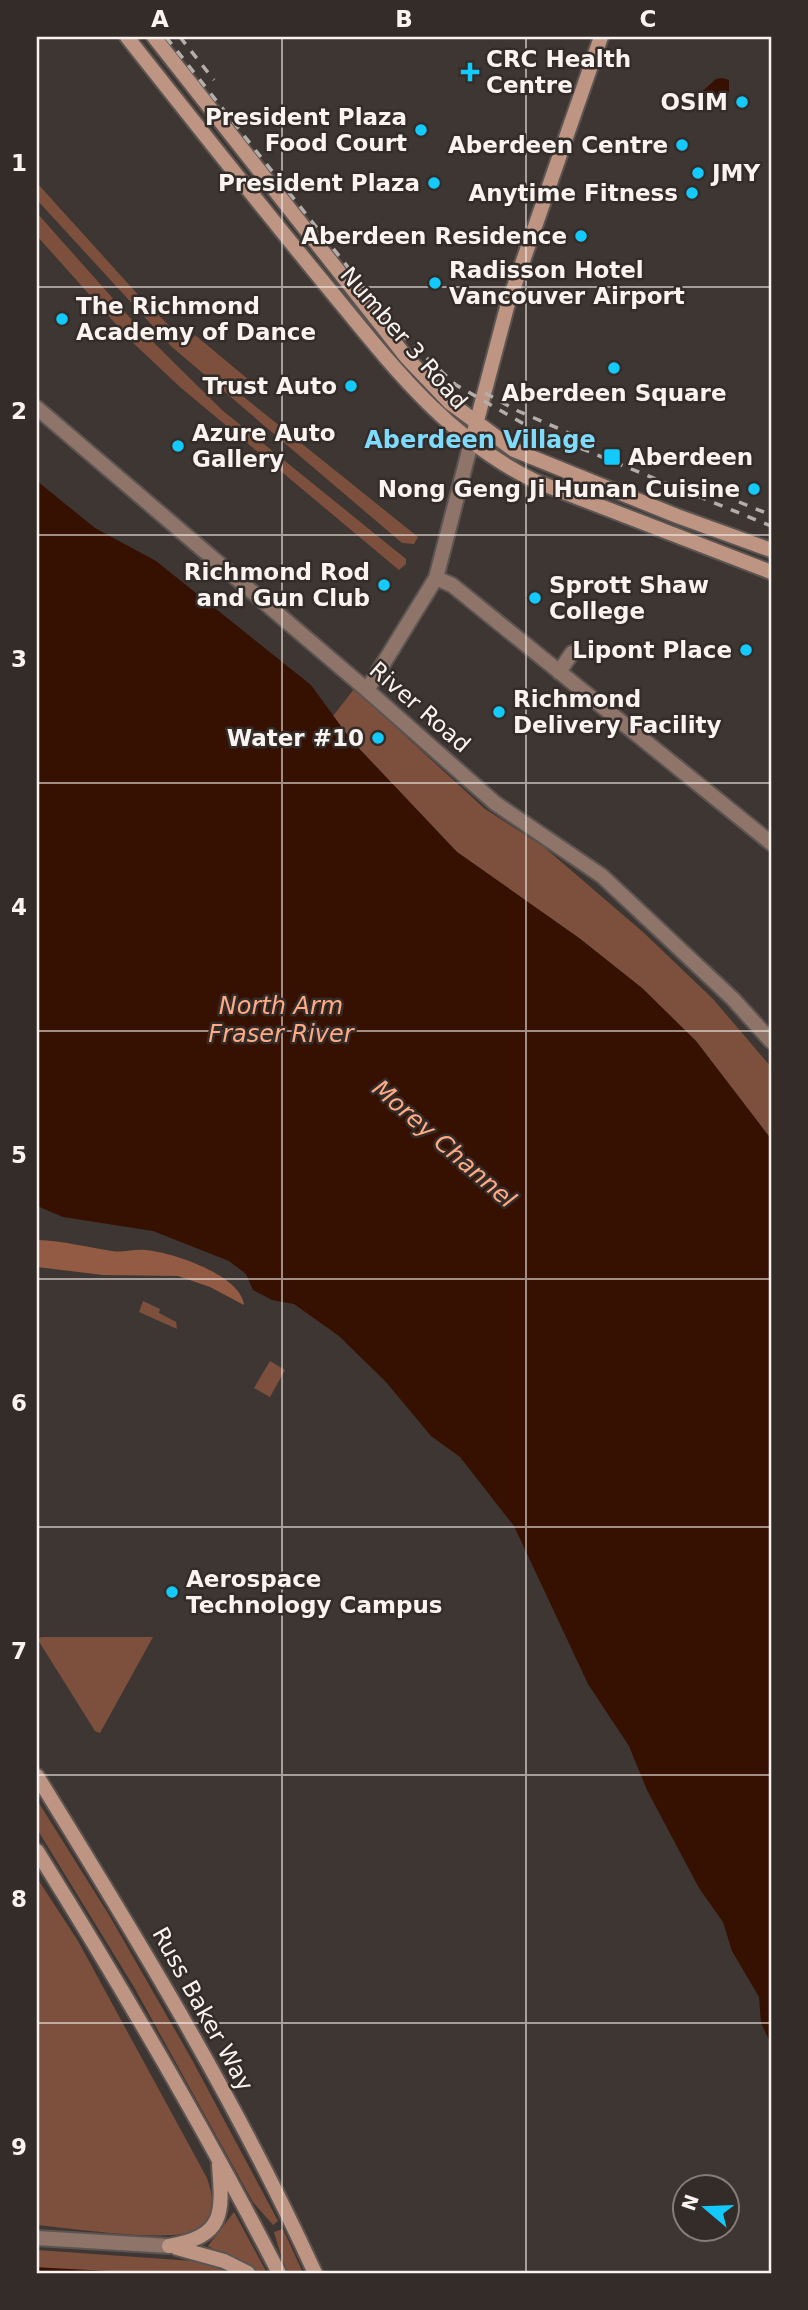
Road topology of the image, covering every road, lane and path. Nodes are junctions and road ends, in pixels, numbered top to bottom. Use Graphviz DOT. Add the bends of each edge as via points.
graph roads {
  1 [pos="127,37"];
  2 [pos="154,37"];
  3 [pos="601,37"];
  4 [pos="183,72"];
  5 [pos="166,86"];
  6 [pos="37,408"];
  7 [pos="476,425"];
  8 [pos="471,443"];
  9 [pos="771,550"];
  10 [pos="771,572"];
  11 [pos="436,578"];
  12 [pos="572,653"];
  13 [pos="559,671"];
  14 [pos="367,690"];
  15 [pos="771,843"];
  16 [pos="771,1041"];
  17 [pos="37,1776"];
  18 [pos="37,1851"];
  19 [pos="219,2159"];
  20 [pos="37,2238"];
  21 [pos="169,2246"];
  22 [pos="248,2273"];
  23 [pos="279,2273"];
  24 [pos="315,2273"];
  1 -- 5 [label="main road, Number 3 Road"];
  2 -- 4 [label="main road, Number 3 Road"];
  3 -- 7 [label="main road" via="507,307"];
  4 -- 5 [label="main road"];
  4 -- 7 [label="main road, Number 3 Road" via="407,358"];
  5 -- 8 [label="main road, Number 3 Road" via="411,389"];
  6 -- 14 [label="street, River Road"];
  7 -- 8 [label="main road"];
  7 -- 9 [label="main road, Number 3 Road" via="514,450 564,472"];
  8 -- 10 [label="main road, Number 3 Road" via="535,481"];
  8 -- 11 [label="street"];
  11 -- 13 [label="street" via="453,585"];
  11 -- 14 [label="street"];
  12 -- 13 [label="street"];
  13 -- 15 [label="street"];
  14 -- 16 [label="street, River Road" via="495,803 602,876 733,999"];
  17 -- 24 [label="main road, Russ Baker Way" via="123,1914 251,2139"];
  18 -- 19 [label="main road"];
  19 -- 21 [label="main road" via="221,2211 216,2224 204,2236"];
  19 -- 23 [label="main road"];
  20 -- 21 [label="street"];
  21 -- 22 [label="main road" via="224,2261"];
}
